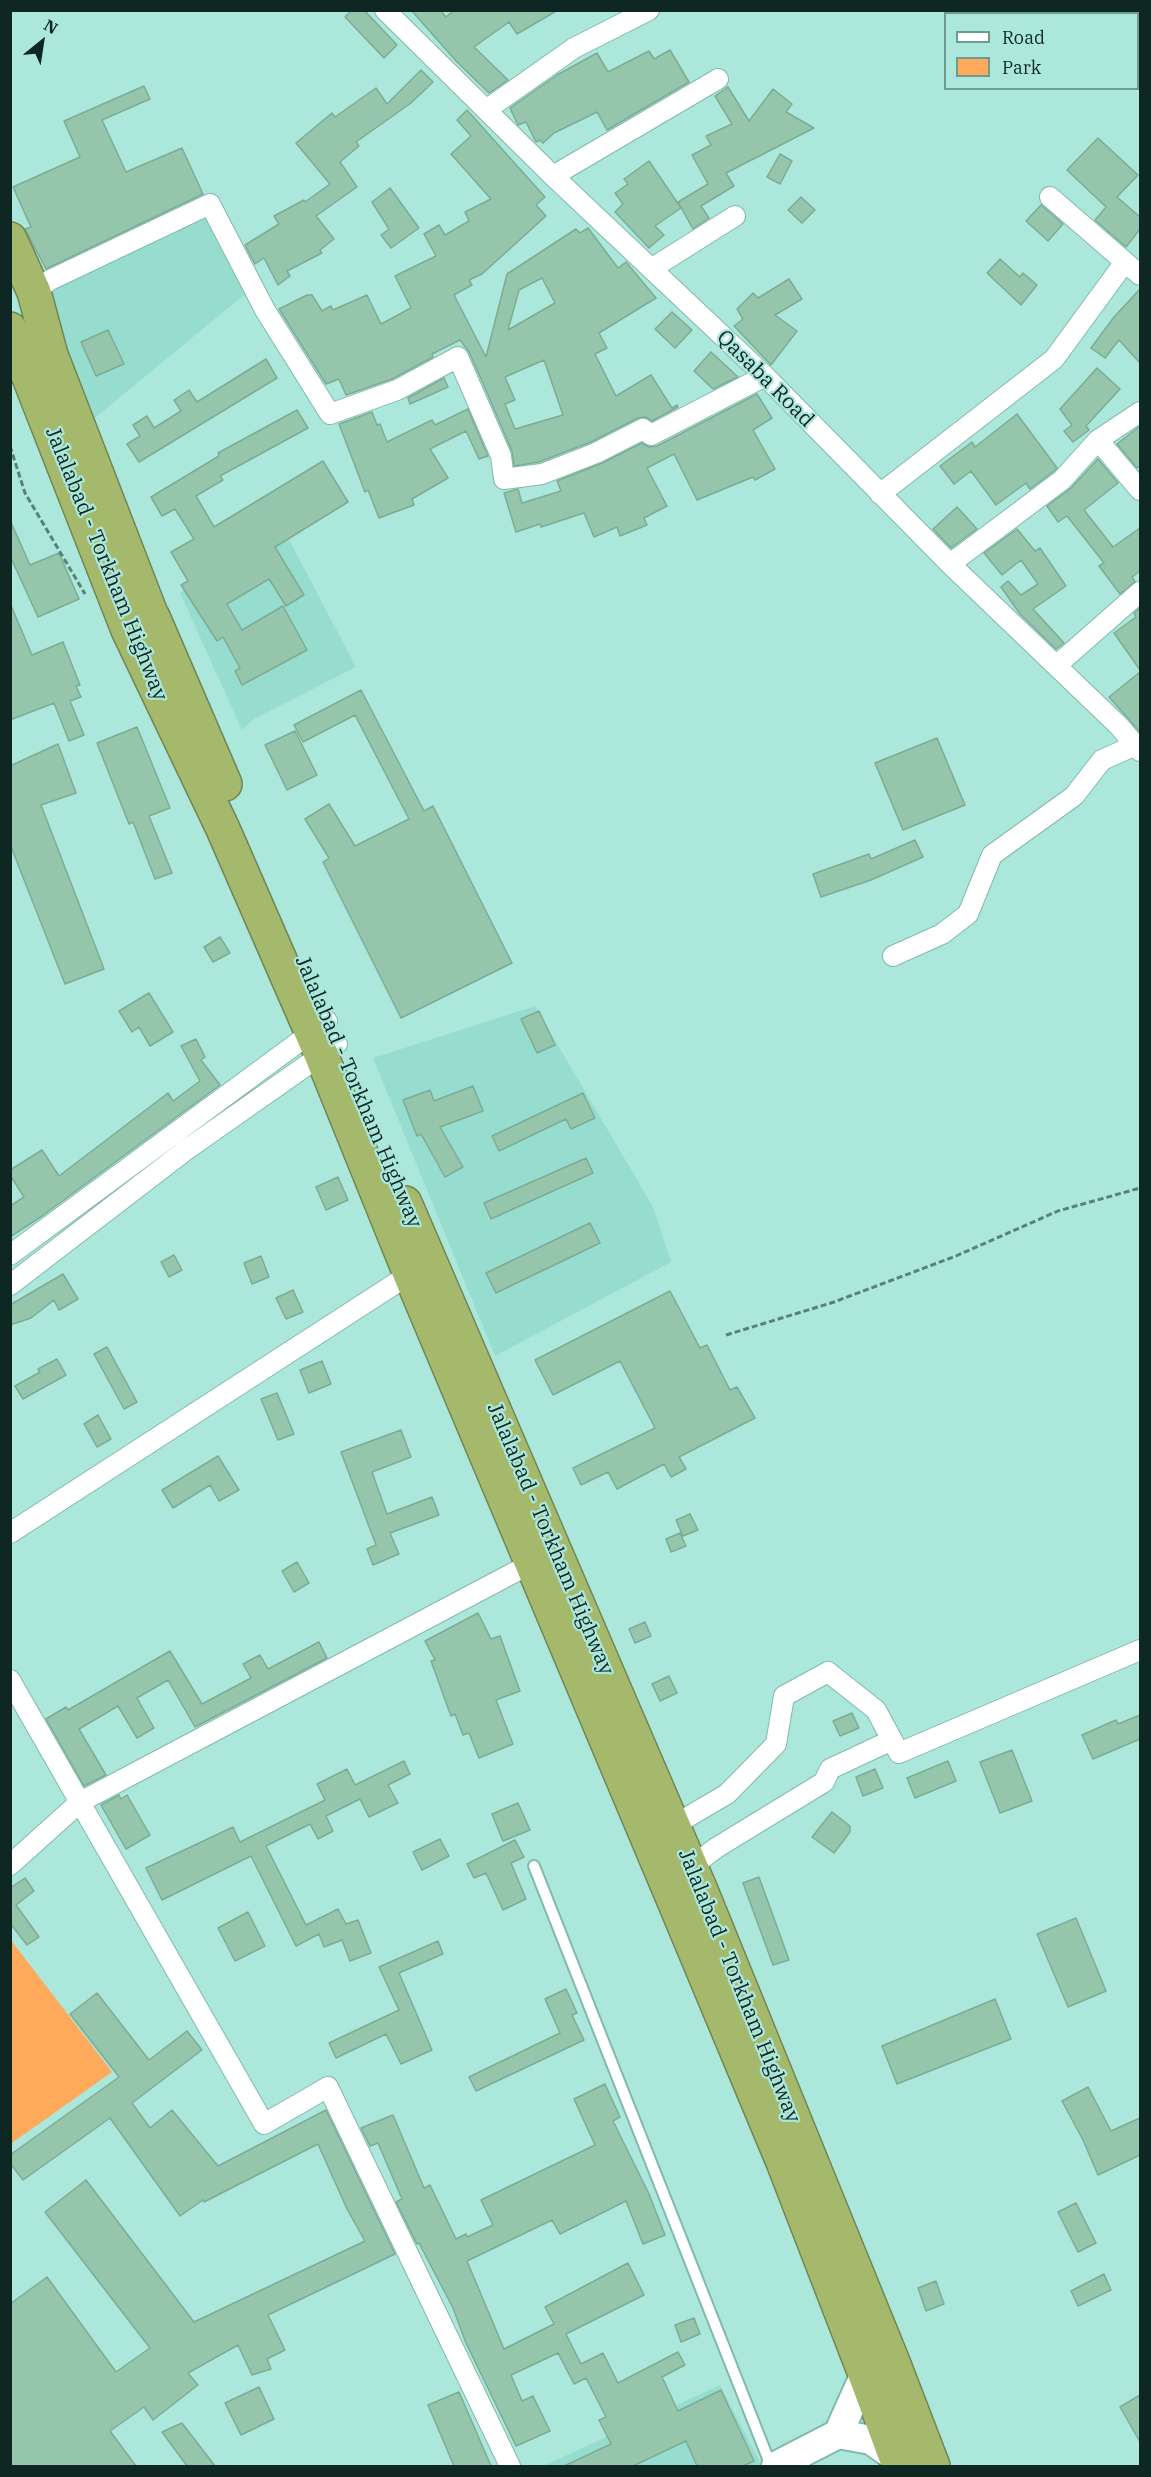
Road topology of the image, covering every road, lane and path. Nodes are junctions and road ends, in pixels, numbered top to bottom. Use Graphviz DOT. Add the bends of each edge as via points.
graph roads {
  1 [pos="385,10"];
  2 [pos="649,10"];
  3 [pos="718,79"];
  4 [pos="486,110"];
  5 [pos="553,176"];
  6 [pos="1050,197"];
  7 [pos="735,216"];
  8 [pos="10,239"];
  9 [pos="1125,262"];
  10 [pos="651,269"];
  11 [pos="1140,275"];
  12 [pos="34,291"];
  13 [pos="10,328"];
  14 [pos="765,376"];
  15 [pos="1140,412"];
  16 [pos="1098,440"];
  17 [pos="1140,490"];
  18 [pos="880,494"];
  19 [pos="950,564"];
  20 [pos="1140,591"];
  21 [pos="153,617"];
  22 [pos="1058,665"];
  23 [pos="1139,747"];
  24 [pos="223,830"];
  25 [pos="893,956"];
  26 [pos="324,1038"];
  27 [pos="257,1071"];
  28 [pos="270,1090"];
  29 [pos="1140,1188"];
  30 [pos="10,1255"];
  31 [pos="411,1275"];
  32 [pos="10,1285"];
  33 [pos="726,1335"];
  34 [pos="10,1533"];
  35 [pos="532,1563"];
  36 [pos="1140,1650"];
  37 [pos="10,1680"];
  38 [pos="602,1695"];
  39 [pos="892,1740"];
  40 [pos="80,1802"];
  41 [pos="661,1833"];
  42 [pos="10,1865"];
  43 [pos="534,1866"];
  44 [pos="691,1867"];
  45 [pos="865,2373"];
  46 [pos="838,2434"];
  47 [pos="897,2462"];
  48 [pos="510,2466"];
  49 [pos="771,2466"];
  50 [pos="776,2466"];
  51 [pos="933,2466"];
  1 -- 4 [label="street, Qasaba Road"];
  2 -- 4 [label="street" via="573,48"];
  3 -- 5 [label="street"];
  4 -- 5 [label="street, Qasaba Road"];
  5 -- 10 [label="street, Qasaba Road"];
  6 -- 9 [label="street"];
  7 -- 10 [label="street"];
  8 -- 12 [label="highway, Jalalabad - Torkham Highway"];
  9 -- 11 [label="street"];
  9 -- 18 [label="street" via="1054,360"];
  10 -- 14 [label="street, Qasaba Road"];
  12 -- 14 [label="street" via="210,204 265,310 330,414 397,390 458,357 501,456 505,482 542,474 643,429 651,435"];
  12 -- 21 [label="highway, Jalalabad - Torkham Highway" via="51,355"];
  13 -- 24 [label="highway, Jalalabad - Torkham Highway" via="129,630"];
  14 -- 18 [label="street, Qasaba Road"];
  15 -- 16 [label="street"];
  16 -- 17 [label="street"];
  16 -- 19 [label="street" via="1062,480"];
  18 -- 19 [label="street, Qasaba Road"];
  19 -- 22 [label="street, Qasaba Road"];
  20 -- 22 [label="street"];
  21 -- 24 [label="highway, Jalalabad - Torkham Highway"];
  21 -- 26 [label="highway, Jalalabad - Torkham Highway"];
  22 -- 23 [label="street, Qasaba Road"];
  23 -- 25 [label="street" via="1102,760 1074,796 992,855 968,914 942,934"];
  24 -- 26 [label="highway, Jalalabad - Torkham Highway"];
  26 -- 27 [label="street"];
  26 -- 28 [label="street"];
  26 -- 31 [label="highway, Jalalabad - Torkham Highway"];
  26 -- 38 [label="highway, Jalalabad - Torkham Highway"];
  27 -- 28 [label="street"];
  27 -- 30 [label="street"];
  28 -- 32 [label="street"];
  29 -- 33 [label="path" via="1058,1211 956,1256 834,1302"];
  31 -- 34 [label="street"];
  31 -- 35 [label="highway, Jalalabad - Torkham Highway"];
  35 -- 38 [label="highway, Jalalabad - Torkham Highway"];
  35 -- 40 [label="street"];
  36 -- 39 [label="street" via="899,1754"];
  37 -- 40 [label="street"];
  38 -- 41 [label="highway, Jalalabad - Torkham Highway"];
  39 -- 41 [label="street" via="876,1710 828,1672 784,1696 776,1743 727,1794"];
  39 -- 44 [label="street" via="830,1769 824,1782"];
  40 -- 42 [label="street"];
  40 -- 48 [label="street" via="264,2124 328,2087"];
  41 -- 44 [label="highway, Jalalabad - Torkham Highway"];
  41 -- 45 [label="highway, Jalalabad - Torkham Highway"];
  43 -- 49 [label="lane"];
  44 -- 51 [label="highway, Jalalabad - Torkham Highway"];
  45 -- 46 [label="street"];
  45 -- 47 [label="highway, Jalalabad - Torkham Highway"];
  46 -- 47 [label="street" via="871,2440"];
  46 -- 50 [label="street"];
}
